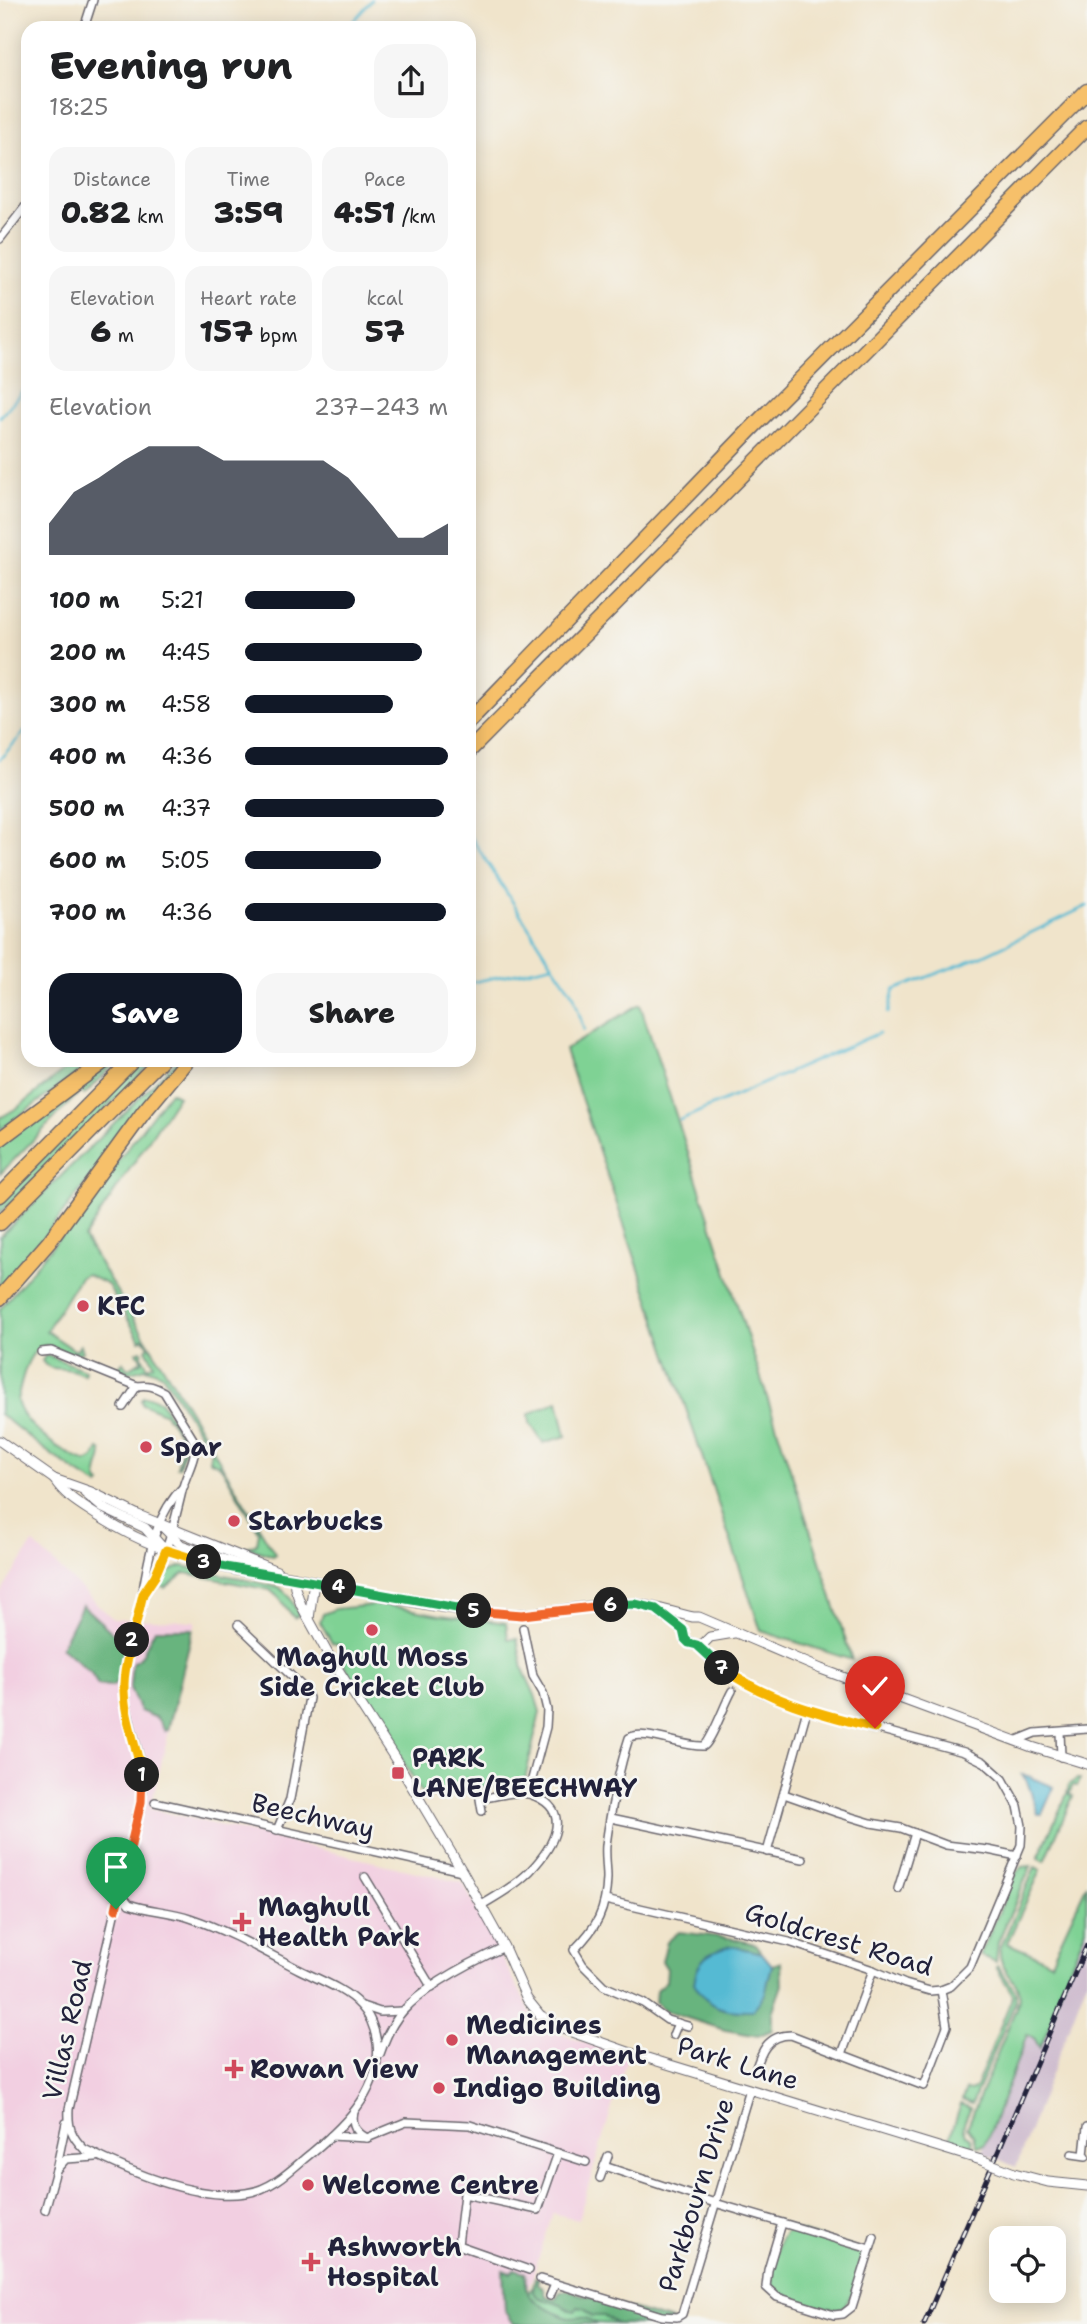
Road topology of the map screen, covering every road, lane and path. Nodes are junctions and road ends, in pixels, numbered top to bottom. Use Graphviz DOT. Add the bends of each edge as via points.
graph roads {
  1 [pos="93,0"];
  2 [pos="86,21"];
  3 [pos="1087,91"];
  4 [pos="1087,127"];
  5 [pos="21,212"];
  6 [pos="0,239"];
  7 [pos="476,714"];
  8 [pos="476,744"];
  9 [pos="97,1067"];
  10 [pos="126,1067"];
  11 [pos="154,1067"];
  12 [pos="181,1067"];
  13 [pos="0,1139"];
  14 [pos="0,1195"];
  15 [pos="0,1223"];
  16 [pos="0,1298"];
  17 [pos="41,1352"];
  18 [pos="138,1386"];
  19 [pos="123,1407"];
  20 [pos="1,1438"];
  21 [pos="54,1479"];
  22 [pos="184,1486"];
  23 [pos="79,1487"];
  24 [pos="160,1524"];
  25 [pos="172,1532"];
  26 [pos="153,1542"];
  27 [pos="166,1550"];
  28 [pos="264,1573"];
  29 [pos="291,1577"];
  30 [pos="314,1581"];
  31 [pos="142,1598"];
  32 [pos="656,1609"];
  33 [pos="693,1617"];
  34 [pos="309,1619"];
  35 [pos="708,1621"];
  36 [pos="238,1625"];
  37 [pos="523,1628"];
  38 [pos="683,1630"];
  39 [pos="734,1633"];
  40 [pos="709,1639"];
  41 [pos="697,1645"];
  42 [pos="715,1664"];
  43 [pos="732,1690"];
  44 [pos="807,1710"];
  45 [pos="1087,1730"];
  46 [pos="1060,1732"];
  47 [pos="1015,1741"];
  48 [pos="1061,1757"];
  49 [pos="1087,1764"];
  50 [pos="528,1794"];
  51 [pos="784,1794"];
  52 [pos="155,1802"];
  53 [pos="481,1811"];
  54 [pos="611,1818"];
  55 [pos="277,1830"];
  56 [pos="915,1833"];
  57 [pos="767,1852"];
  58 [pos="1017,1856"];
  59 [pos="803,1859"];
  60 [pos="462,1871"];
  61 [pos="365,1877"];
  62 [pos="122,1884"];
  63 [pos="898,1889"];
  64 [pos="605,1900"];
  65 [pos="128,1904"];
  66 [pos="481,1906"];
  67 [pos="116,1909"];
  68 [pos="504,1947"];
  69 [pos="873,1970"];
  70 [pos="432,1988"];
  71 [pos="941,1990"];
  72 [pos="360,2005"];
  73 [pos="402,2011"];
  74 [pos="678,2023"];
  75 [pos="688,2026"];
  76 [pos="673,2035"];
  77 [pos="842,2054"];
  78 [pos="378,2058"];
  79 [pos="755,2071"];
  80 [pos="750,2089"];
  81 [pos="356,2108"];
  82 [pos="69,2110"];
  83 [pos="1087,2127"];
  84 [pos="330,2137"];
  85 [pos="367,2138"];
  86 [pos="558,2152"];
  87 [pos="1072,2154"];
  88 [pos="1085,2155"];
  89 [pos="608,2156"];
  90 [pos="101,2157"];
  91 [pos="586,2162"];
  92 [pos="604,2166"];
  93 [pos="55,2170"];
  94 [pos="600,2178"];
  95 [pos="1087,2186"];
  96 [pos="715,2203"];
  97 [pos="45,2210"];
  98 [pos="782,2222"];
  99 [pos="874,2237"];
  100 [pos="870,2249"];
  101 [pos="528,2270"];
  102 [pos="540,2279"];
  103 [pos="555,2284"];
  104 [pos="551,2296"];
  1 -- 2 [label="street"];
  3 -- 7 [label="highway"];
  4 -- 8 [label="highway"];
  5 -- 6 [label="street"];
  9 -- 13 [label="highway"];
  10 -- 14 [label="highway"];
  11 -- 15 [label="highway"];
  12 -- 16 [label="highway" via="49,1242"];
  17 -- 18 [label="street" via="51,1351"];
  18 -- 19 [label="street"];
  18 -- 22 [label="street" via="164,1392 196,1445"];
  20 -- 21 [label="street"];
  21 -- 23 [label="street"];
  21 -- 26 [label="street" via="64,1494 115,1527"];
  22 -- 24 [label="street, Villas Road" via="172,1497"];
  22 -- 25 [label="street, Villas Road"];
  23 -- 24 [label="street"];
  23 -- 26 [label="street" via="103,1508 145,1528"];
  24 -- 25 [label="street"];
  24 -- 26 [label="street, Villas Road"];
  25 -- 27 [label="street, Villas Road"];
  25 -- 28 [label="street" via="181,1545"];
  25 -- 29 [label="street"];
  26 -- 27 [label="street"];
  26 -- 31 [label="street, Villas Road"];
  27 -- 28 [label="street"];
  27 -- 31 [label="street, Villas Road"];
  28 -- 29 [label="street"];
  29 -- 30 [label="street"];
  29 -- 34 [label="street, Park Lane"];
  30 -- 32 [label="street" via="430,1605 503,1614 598,1605 635,1604"];
  30 -- 34 [label="street"];
  31 -- 62 [label="street, Villas Road" via="124,1681 143,1790"];
  32 -- 33 [label="street"];
  32 -- 38 [label="street"];
  33 -- 35 [label="street"];
  33 -- 38 [label="street"];
  34 -- 60 [label="street, Park Lane"];
  35 -- 39 [label="street"];
  35 -- 40 [label="street"];
  36 -- 55 [label="street" via="309,1698 290,1798"];
  37 -- 50 [label="street" via="533,1676 547,1710"];
  38 -- 41 [label="street" via="685,1639"];
  39 -- 40 [label="street"];
  39 -- 47 [label="street"];
  40 -- 41 [label="street"];
  40 -- 42 [label="street"];
  41 -- 42 [label="street, Goldcrest Road"];
  42 -- 44 [label="street, Goldcrest Road" via="760,1692"];
  43 -- 54 [label="street" via="705,1746 631,1736"];
  44 -- 51 [label="street"];
  44 -- 58 [label="street, Goldcrest Road" via="954,1749 984,1762 1003,1779 1018,1806 1022,1835"];
  45 -- 46 [label="street"];
  46 -- 47 [label="street" via="1035,1732"];
  46 -- 48 [label="street"];
  47 -- 48 [label="street"];
  48 -- 49 [label="street"];
  50 -- 53 [label="street" via="480,1799"];
  50 -- 66 [label="street" via="553,1811 555,1837 530,1871"];
  51 -- 56 [label="street"];
  51 -- 57 [label="street"];
  52 -- 55 [label="street, Beechway"];
  54 -- 57 [label="street"];
  54 -- 64 [label="street"];
  55 -- 60 [label="street, Beechway"];
  56 -- 58 [label="street" via="946,1845"];
  56 -- 63 [label="street"];
  57 -- 59 [label="street"];
  58 -- 71 [label="street, Goldcrest Road" via="970,1967 956,1983"];
  60 -- 66 [label="street, Park Lane"];
  61 -- 70 [label="street"];
  62 -- 65 [label="street, Villas Road"];
  62 -- 67 [label="street, Villas Road"];
  64 -- 69 [label="street, Goldcrest Road" via="789,1942"];
  64 -- 74 [label="street" via="589,1936 574,1950 604,1986"];
  65 -- 67 [label="street"];
  65 -- 72 [label="street" via="188,1917 225,1932"];
  66 -- 68 [label="street, Park Lane"];
  67 -- 82 [label="street, Villas Road"];
  68 -- 70 [label="street"];
  68 -- 80 [label="street, Park Lane" via="531,2006 555,2025"];
  69 -- 71 [label="street, Goldcrest Road" via="905,1984"];
  69 -- 77 [label="street"];
  70 -- 73 [label="street"];
  71 -- 77 [label="street" via="947,2026 924,2086"];
  72 -- 73 [label="street" via="380,2012"];
  72 -- 78 [label="street" via="374,2029"];
  73 -- 78 [label="street, Villas Road"];
  74 -- 75 [label="street"];
  74 -- 76 [label="street"];
  77 -- 79 [label="street" via="791,2035 758,2048"];
  78 -- 81 [label="street, Villas Road" via="371,2083"];
  80 -- 95 [label="street, Park Lane, bridge" via="1014,2173"];
  80 -- 96 [label="street, Parkbourn Drive"];
  81 -- 84 [label="street, Villas Road"];
  81 -- 85 [label="street" via="354,2127"];
  82 -- 90 [label="street, Villas Road" via="68,2126 74,2139"];
  82 -- 93 [label="street"];
  83 -- 88 [label="street"];
  84 -- 85 [label="street"];
  84 -- 90 [label="street, Villas Road" via="285,2175 247,2193 190,2190"];
  85 -- 86 [label="street" via="406,2122 470,2125"];
  86 -- 91 [label="street"];
  86 -- 101 [label="street" via="538,2210 464,2194 458,2245"];
  87 -- 88 [label="street"];
  89 -- 92 [label="street"];
  90 -- 93 [label="street" via="66,2160"];
  92 -- 94 [label="street"];
  92 -- 96 [label="street"];
  93 -- 97 [label="street"];
  96 -- 98 [label="street"];
  96 -- 103 [label="street, Parkbourn Drive" via="682,2314 677,2317"];
  98 -- 100 [label="street"];
  98 -- 100 [label="street" via="766,2287 777,2297 834,2315 852,2307"];
  99 -- 100 [label="street"];
  102 -- 103 [label="street"];
  103 -- 104 [label="street"];
}
